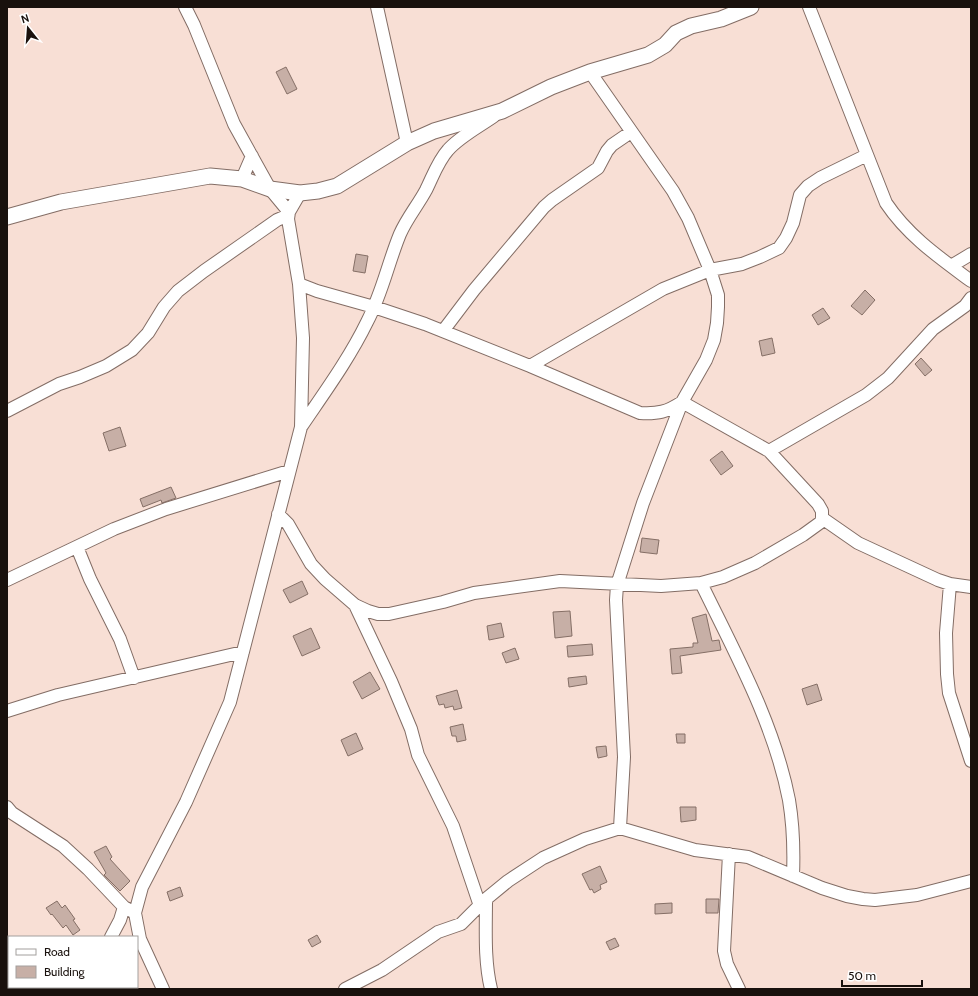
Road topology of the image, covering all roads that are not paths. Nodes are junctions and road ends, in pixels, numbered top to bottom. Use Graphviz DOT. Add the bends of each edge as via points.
graph roads {
  1 [pos="185,7"];
  2 [pos="377,7"];
  3 [pos="751,7"];
  4 [pos="809,7"];
  5 [pos="590,72"];
  6 [pos="502,110"];
  7 [pos="631,132"];
  8 [pos="407,143"];
  9 [pos="867,155"];
  10 [pos="252,156"];
  11 [pos="242,179"];
  12 [pos="270,189"];
  13 [pos="300,193"];
  14 [pos="289,215"];
  15 [pos="7,217"];
  16 [pos="971,254"];
  17 [pos="951,266"];
  18 [pos="710,270"];
  19 [pos="971,281"];
  20 [pos="299,284"];
  21 [pos="971,298"];
  22 [pos="374,307"];
  23 [pos="443,331"];
  24 [pos="530,366"];
  25 [pos="682,402"];
  26 [pos="7,411"];
  27 [pos="301,427"];
  28 [pos="769,452"];
  29 [pos="289,471"];
  30 [pos="278,514"];
  31 [pos="822,518"];
  32 [pos="77,547"];
  33 [pos="7,580"];
  34 [pos="701,583"];
  35 [pos="950,584"];
  36 [pos="617,585"];
  37 [pos="971,587"];
  38 [pos="355,605"];
  39 [pos="376,613"];
  40 [pos="365,626"];
  41 [pos="243,652"];
  42 [pos="134,678"];
  43 [pos="7,711"];
  44 [pos="971,761"];
  45 [pos="7,807"];
  46 [pos="620,828"];
  47 [pos="729,854"];
  48 [pos="793,876"];
  49 [pos="971,881"];
  50 [pos="483,903"];
  51 [pos="124,907"];
  52 [pos="135,913"];
  53 [pos="112,936"];
  54 [pos="163,989"];
  55 [pos="345,989"];
  56 [pos="491,989"];
  57 [pos="739,989"];
  1 -- 10 [label="street" via="234,124"];
  2 -- 8 [label="street"];
  3 -- 5 [label="street" via="721,19 691,26 676,33 665,45 648,55"];
  4 -- 9 [label="street"];
  5 -- 6 [label="street"];
  5 -- 7 [label="street"];
  6 -- 8 [label="street" via="434,130"];
  6 -- 22 [label="street" via="458,140 441,158 400,234"];
  7 -- 18 [label="street" via="673,191 688,218"];
  7 -- 23 [label="street" via="612,145 598,168 544,207"];
  8 -- 13 [label="street" via="337,186"];
  9 -- 17 [label="street" via="886,204 897,219 933,253"];
  9 -- 18 [label="street" via="808,186 800,195 793,223 779,248 742,264"];
  10 -- 11 [label="street"];
  10 -- 12 [label="street"];
  11 -- 12 [label="street"];
  11 -- 15 [label="street" via="210,176 61,202"];
  12 -- 13 [label="street"];
  12 -- 14 [label="street"];
  13 -- 14 [label="street"];
  14 -- 20 [label="street"];
  14 -- 26 [label="street" via="277,220 178,291 148,334 132,350 106,366 58,384"];
  16 -- 17 [label="street"];
  17 -- 19 [label="street"];
  18 -- 24 [label="street" via="663,290"];
  18 -- 25 [label="street" via="718,295 715,334 706,360"];
  20 -- 22 [label="street"];
  20 -- 27 [label="street" via="303,338"];
  21 -- 28 [label="street" via="965,306 933,329 888,378 866,395"];
  22 -- 23 [label="street"];
  22 -- 27 [label="street" via="348,355"];
  23 -- 24 [label="street"];
  24 -- 25 [label="street" via="640,413 664,412"];
  25 -- 28 [label="street"];
  25 -- 36 [label="street" via="643,503"];
  27 -- 29 [label="street"];
  28 -- 31 [label="street" via="818,504"];
  29 -- 30 [label="street"];
  29 -- 32 [label="street" via="166,509 114,529"];
  30 -- 38 [label="street" via="293,532 311,564"];
  30 -- 41 [label="street"];
  31 -- 34 [label="street" via="821,522 804,535 754,563 723,577"];
  31 -- 35 [label="street" via="858,543"];
  32 -- 33 [label="street"];
  32 -- 42 [label="street" via="120,639"];
  34 -- 36 [label="street" via="661,586"];
  34 -- 48 [label="street" via="773,740 789,800 794,854"];
  35 -- 37 [label="street"];
  35 -- 44 [label="street" via="946,644 948,680"];
  36 -- 39 [label="street" via="560,581 474,593 389,614"];
  36 -- 46 [label="street" via="624,757"];
  38 -- 39 [label="street"];
  38 -- 40 [label="street"];
  39 -- 40 [label="street"];
  40 -- 50 [label="street" via="411,728 418,755 453,826"];
  41 -- 42 [label="street"];
  41 -- 52 [label="street" via="230,702 186,802 142,887"];
  42 -- 43 [label="street" via="58,695"];
  45 -- 51 [label="street" via="12,813 63,846"];
  46 -- 47 [label="street" via="696,850"];
  46 -- 50 [label="street" via="585,839 543,858 508,881"];
  47 -- 48 [label="street" via="748,858"];
  47 -- 57 [label="street" via="724,951"];
  48 -- 49 [label="street" via="846,896 876,900 917,895"];
  50 -- 55 [label="street" via="461,924 438,932 382,970"];
  50 -- 56 [label="street"];
  51 -- 52 [label="street"];
  51 -- 53 [label="street"];
  52 -- 54 [label="street" via="140,939"];
}
